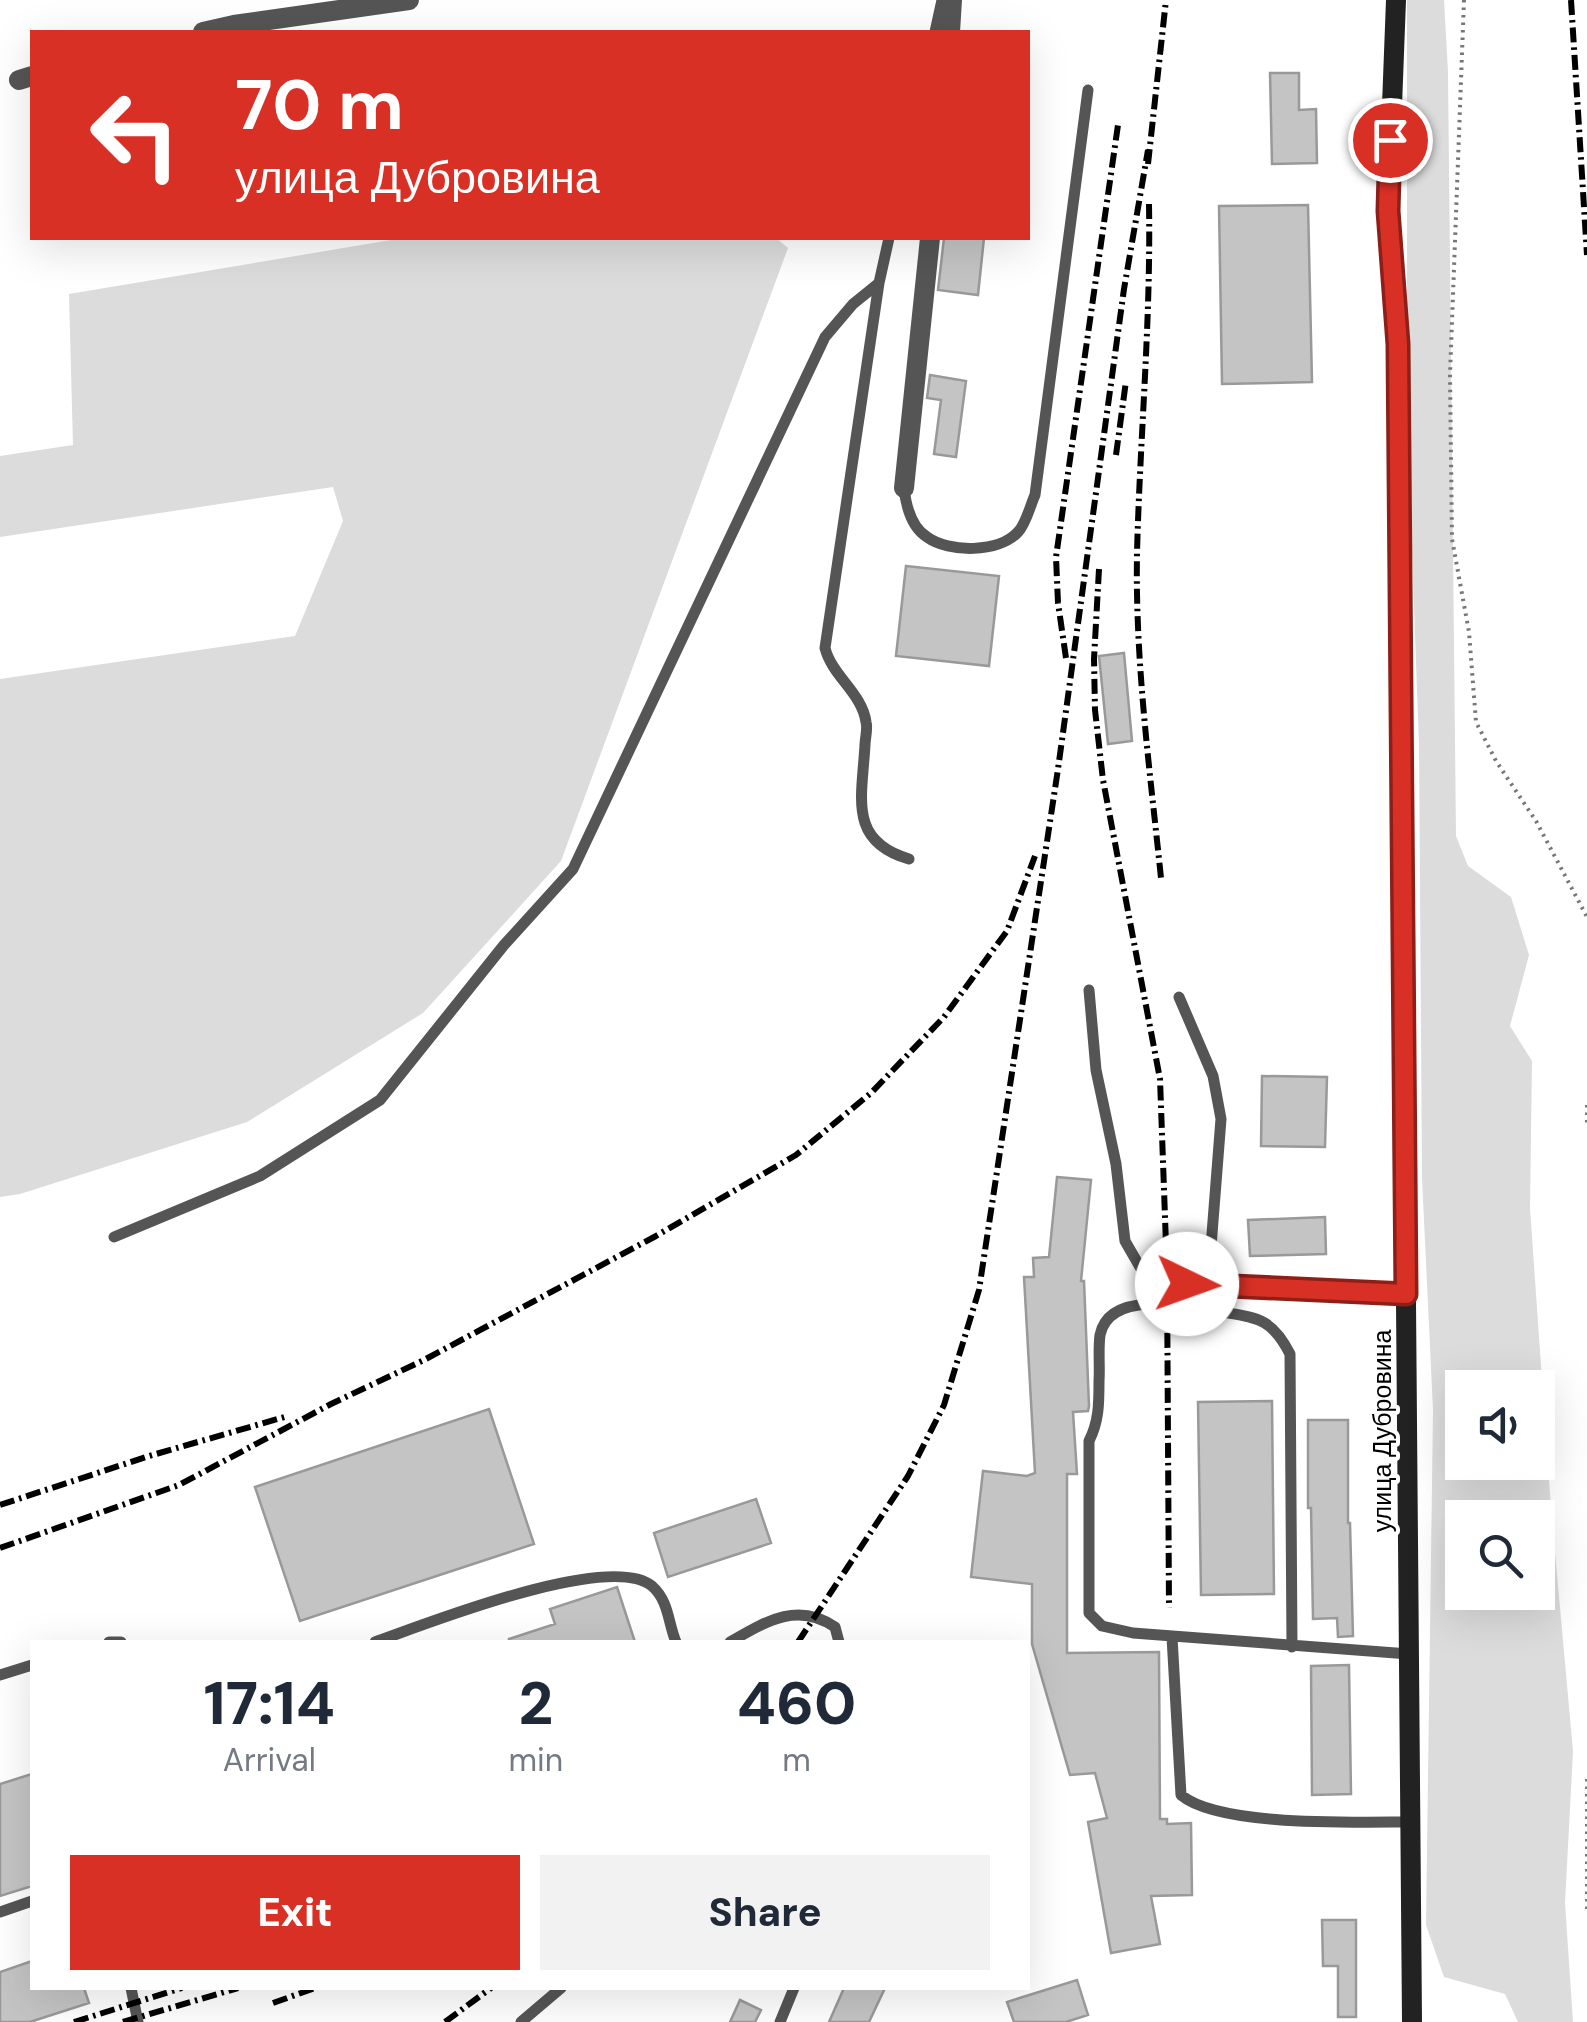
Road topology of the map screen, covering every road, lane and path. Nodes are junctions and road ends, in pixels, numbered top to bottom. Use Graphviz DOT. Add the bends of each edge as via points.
graph roads {
  1 [pos="409,0"];
  2 [pos="942,0"];
  3 [pos="952,0"];
  4 [pos="1396,0"];
  5 [pos="1464,0"];
  6 [pos="211,30"];
  7 [pos="935,30"];
  8 [pos="950,30"];
  9 [pos="1088,90"];
  10 [pos="889,240"];
  11 [pos="930,240"];
  12 [pos="879,282"];
  13 [pos="904,488"];
  14 [pos="909,859"];
  15 [pos="1587,916"];
  16 [pos="1089,990"];
  17 [pos="1179,997"];
  18 [pos="1587,1105"];
  19 [pos="1587,1126"];
  20 [pos="114,1237"];
  21 [pos="1208,1285"];
  22 [pos="1406,1294"];
  23 [pos="1172,1637"];
  24 [pos="381,1640"];
  25 [pos="675,1640"];
  26 [pos="734,1640"];
  27 [pos="838,1640"];
  28 [pos="1292,1647"];
  29 [pos="1409,1654"];
  30 [pos="30,1666"];
  31 [pos="0,1674"];
  32 [pos="1587,1780"];
  33 [pos="1410,1822"];
  34 [pos="30,1902"];
  35 [pos="1587,1909"];
  36 [pos="0,1912"];
  37 [pos="132,1990"];
  38 [pos="559,1990"];
  39 [pos="793,1990"];
  40 [pos="138,2022"];
  41 [pos="521,2022"];
  42 [pos="780,2022"];
  43 [pos="1412,2022"];
  1 -- 6 [label="street"];
  2 -- 7 [label="lane"];
  3 -- 8 [label="street"];
  4 -- 22 [label="main road, улица Дубровина" via="1388,211 1398,344"];
  5 -- 15 [label="path" via="1450,375 1452,539 1476,722"];
  9 -- 13 [label="lane" via="1035,495 1019,532 995,545 940,544 924,536 906,510"];
  10 -- 12 [label="lane"];
  11 -- 13 [label="street"];
  12 -- 14 [label="lane" via="825,648 866,720 866,832 884,851"];
  12 -- 20 [label="lane" via="825,338 572,869 380,1100 260,1176"];
  16 -- 21 [label="lane" via="1125,1241 1140,1267 1167,1282"];
  17 -- 21 [label="lane" via="1213,1076 1221,1119"];
  18 -- 19 [label="path"];
  21 -- 22 [label="lane"];
  22 -- 29 [label="main road, улица Дубровина"];
  23 -- 28 [label="lane"];
  23 -- 28 [label="lane" via="1102,1626 1089,1613 1089,1441 1098,1422 1100,1332 1110,1316 1133,1304 1257,1318 1279,1332 1290,1354"];
  23 -- 33 [label="lane" via="1180,1795 1194,1806 1282,1818"];
  24 -- 25 [label="lane" via="496,1598 612,1574 650,1584 666,1605"];
  26 -- 27 [label="lane" via="788,1614 817,1615 835,1627"];
  28 -- 29 [label="lane"];
  29 -- 33 [label="main road, улица Дубровина"];
  30 -- 31 [label="lane"];
  32 -- 35 [label="path"];
  33 -- 43 [label="main road, улица Дубровина"];
  34 -- 36 [label="lane"];
  37 -- 40 [label="lane"];
  38 -- 41 [label="lane"];
  39 -- 42 [label="lane"];
}
